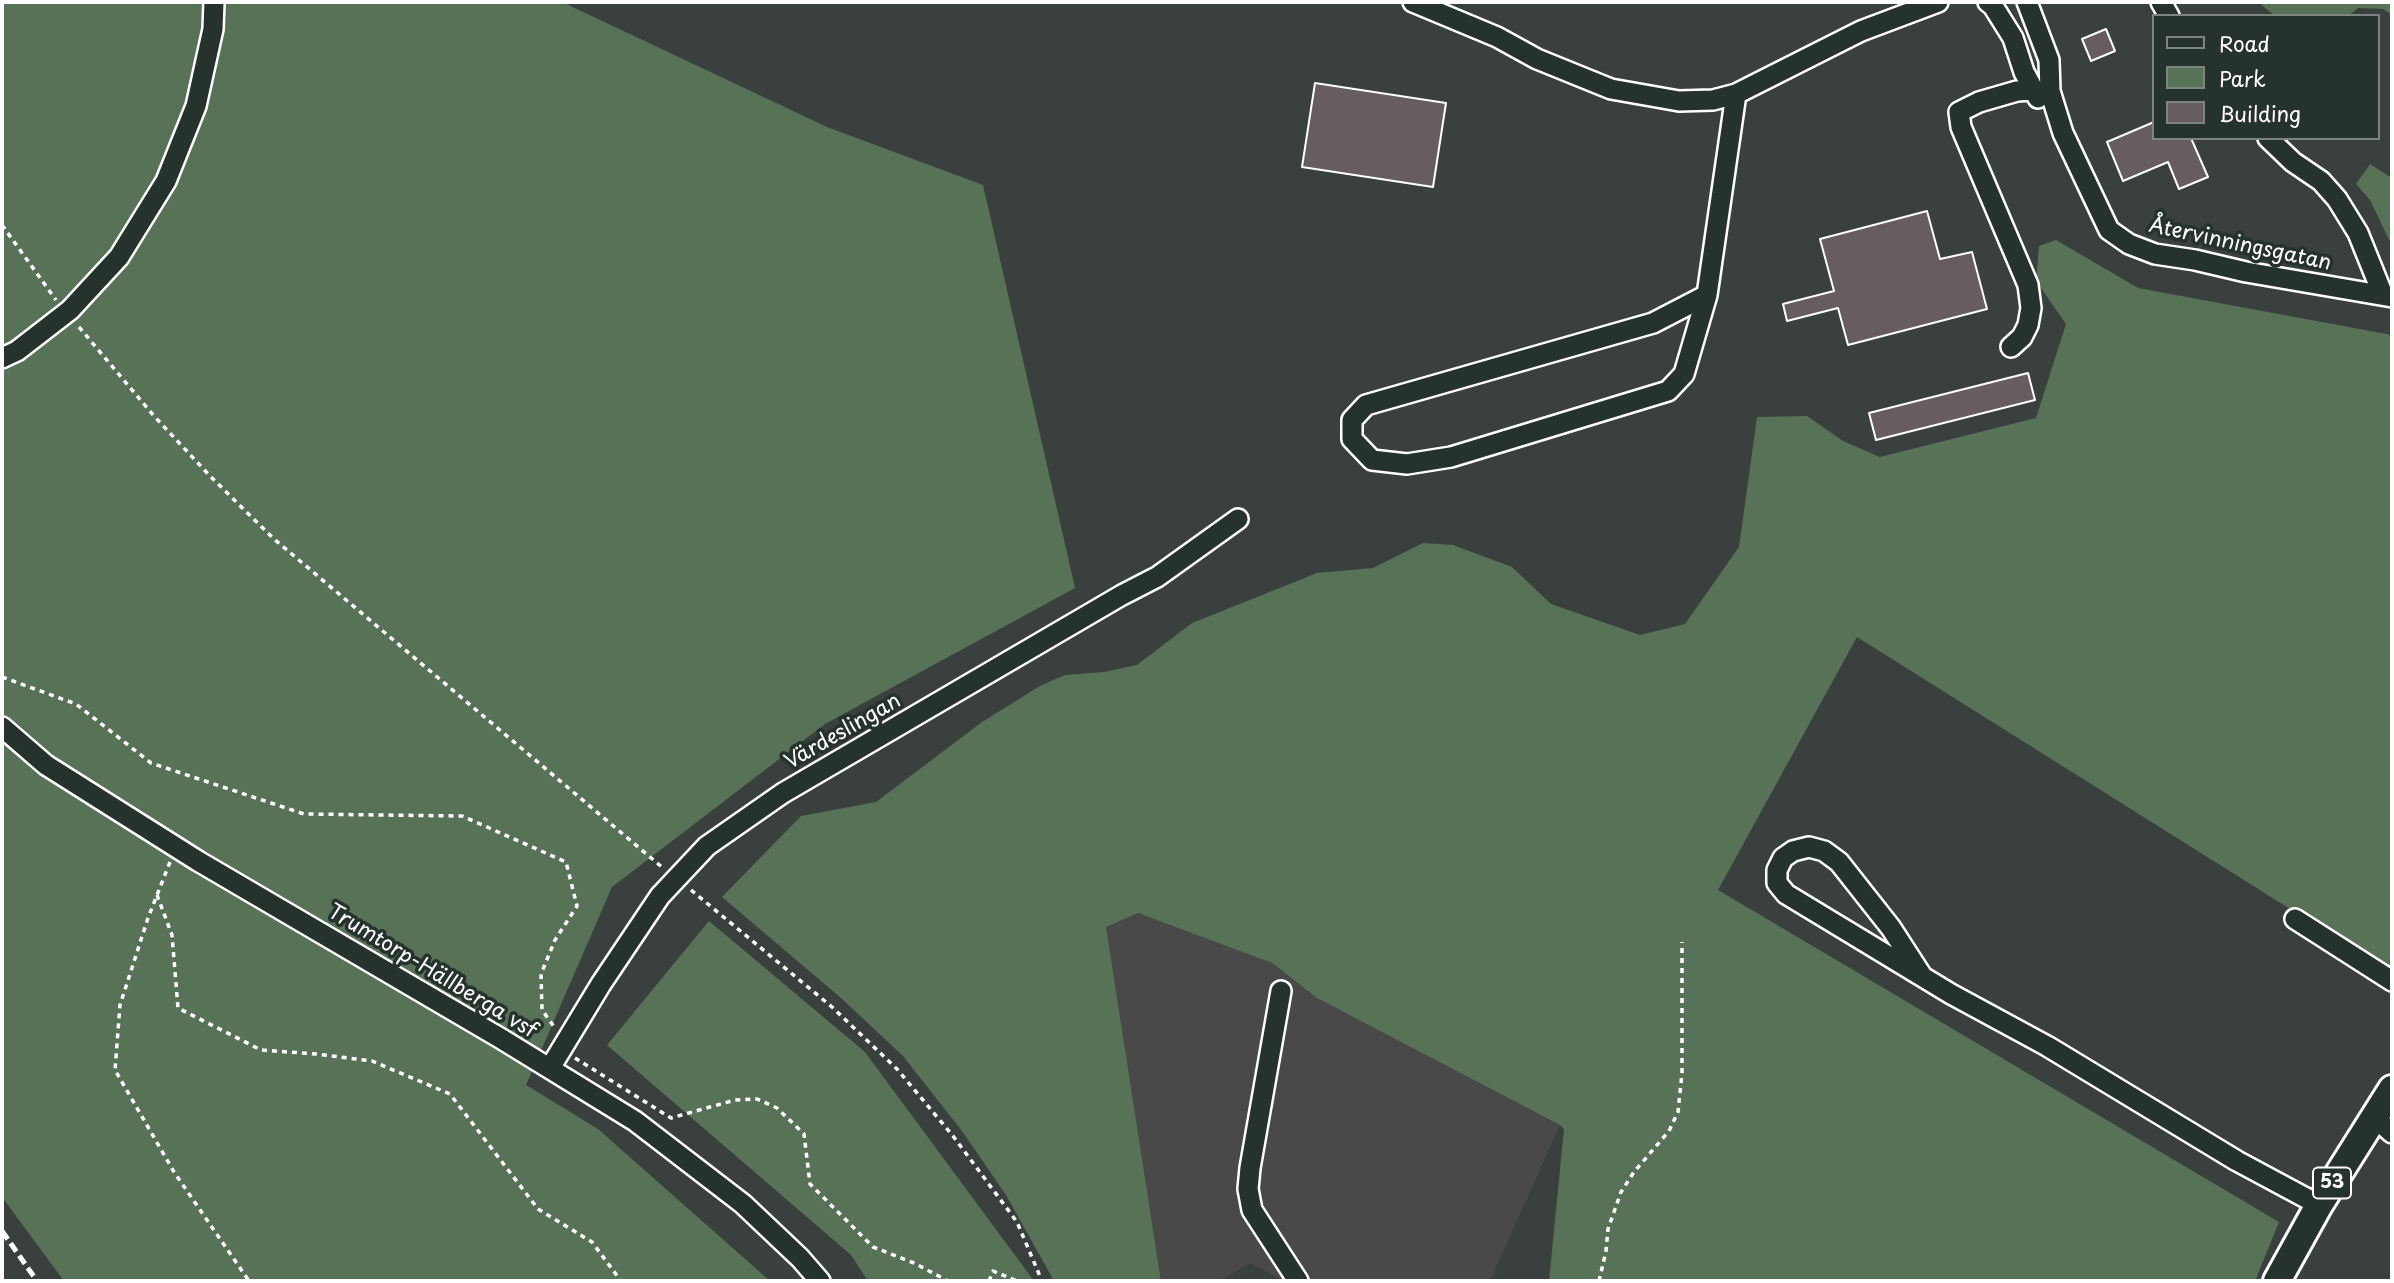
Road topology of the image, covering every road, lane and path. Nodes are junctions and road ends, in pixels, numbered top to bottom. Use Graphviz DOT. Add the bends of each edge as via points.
graph roads {
  1 [pos="214,2"];
  2 [pos="1413,2"];
  3 [pos="1938,2"];
  4 [pos="1988,2"];
  5 [pos="2027,2"];
  6 [pos="2041,90"];
  7 [pos="1736,94"];
  8 [pos="2270,140"];
  9 [pos="2,225"];
  10 [pos="1707,295"];
  11 [pos="2388,296"];
  12 [pos="68,312"];
  13 [pos="2011,347"];
  14 [pos="2,358"];
  15 [pos="1238,519"];
  16 [pos="2,677"];
  17 [pos="2,727"];
  18 [pos="176,847"];
  19 [pos="677,878"];
  20 [pos="157,895"];
  21 [pos="2295,919"];
  22 [pos="1682,942"];
  23 [pos="1922,976"];
  24 [pos="2392,981"];
  25 [pos="1281,991"];
  26 [pos="565,1043"];
  27 [pos="550,1068"];
  28 [pos="2392,1089"];
  29 [pos="2383,1124"];
  30 [pos="2319,1205"];
  31 [pos="249,1281"];
  32 [pos="621,1281"];
  33 [pos="820,1281"];
  34 [pos="948,1281"];
  35 [pos="989,1281"];
  36 [pos="1017,1281"];
  37 [pos="1042,1281"];
  38 [pos="1298,1281"];
  39 [pos="1599,1281"];
  40 [pos="2277,1281"];
  1 -- 12 [label="street" via="197,106 166,181 119,257"];
  2 -- 7 [label="street" via="1611,89 1679,101"];
  3 -- 7 [label="street" via="1885,21"];
  4 -- 6 [label="street, Återvinningsgatan"];
  5 -- 6 [label="street" via="2049,60"];
  6 -- 11 [label="street, Återvinningsgatan" via="2109,230 2129,244 2155,254"];
  6 -- 13 [label="street" via="2017,90 1959,112 1961,127 2028,285 2028,325"];
  7 -- 10 [label="street"];
  8 -- 11 [label="street" via="2337,199"];
  9 -- 12 [label="path"];
  10 -- 10 [label="street" via="1653,323 1366,405 1352,420 1352,439 1372,460 1407,464 1451,457 1668,391 1684,374"];
  12 -- 14 [label="street"];
  12 -- 19 [label="path" via="154,416 274,538"];
  15 -- 19 [label="street, Värdeslingan" via="1157,577 783,793 706,846"];
  16 -- 26 [label="path" via="76,704 151,764 278,806 304,814 462,816 566,862 578,906 555,940 541,974 542,1010"];
  17 -- 18 [label="street, Trumtorp-Hällberga vsf" via="46,765"];
  18 -- 20 [label="path"];
  18 -- 27 [label="street, Trumtorp-Hällberga vsf"];
  19 -- 26 [label="street, Värdeslingan" via="660,895"];
  19 -- 37 [label="path" via="832,1007 897,1069 1017,1222"];
  20 -- 31 [label="path" via="120,1005 115,1070 174,1172"];
  20 -- 32 [label="path" via="172,935 178,1007 261,1050 372,1061 450,1094 538,1209 592,1242"];
  21 -- 24 [label="street"];
  22 -- 39 [label="path" via="1678,1112 1669,1131 1621,1192 1608,1229"];
  23 -- 23 [label="street" via="1786,894 1777,883 1783,858 1808,847 1839,862"];
  23 -- 30 [label="street"];
  25 -- 38 [label="street" via="1248,1189 1252,1210"];
  26 -- 27 [label="street, Värdeslingan"];
  26 -- 34 [label="path" via="577,1061 671,1118 735,1100 757,1099 777,1108 804,1134 810,1184 873,1247"];
  27 -- 33 [label="street, Trumtorp-Hällberga vsf" via="689,1160 743,1204"];
  28 -- 29 [label="main road, 53"];
  29 -- 30 [label="main road, 53"];
  30 -- 40 [label="main road, 53"];
  35 -- 36 [label="path" via="993,1271"];
}
